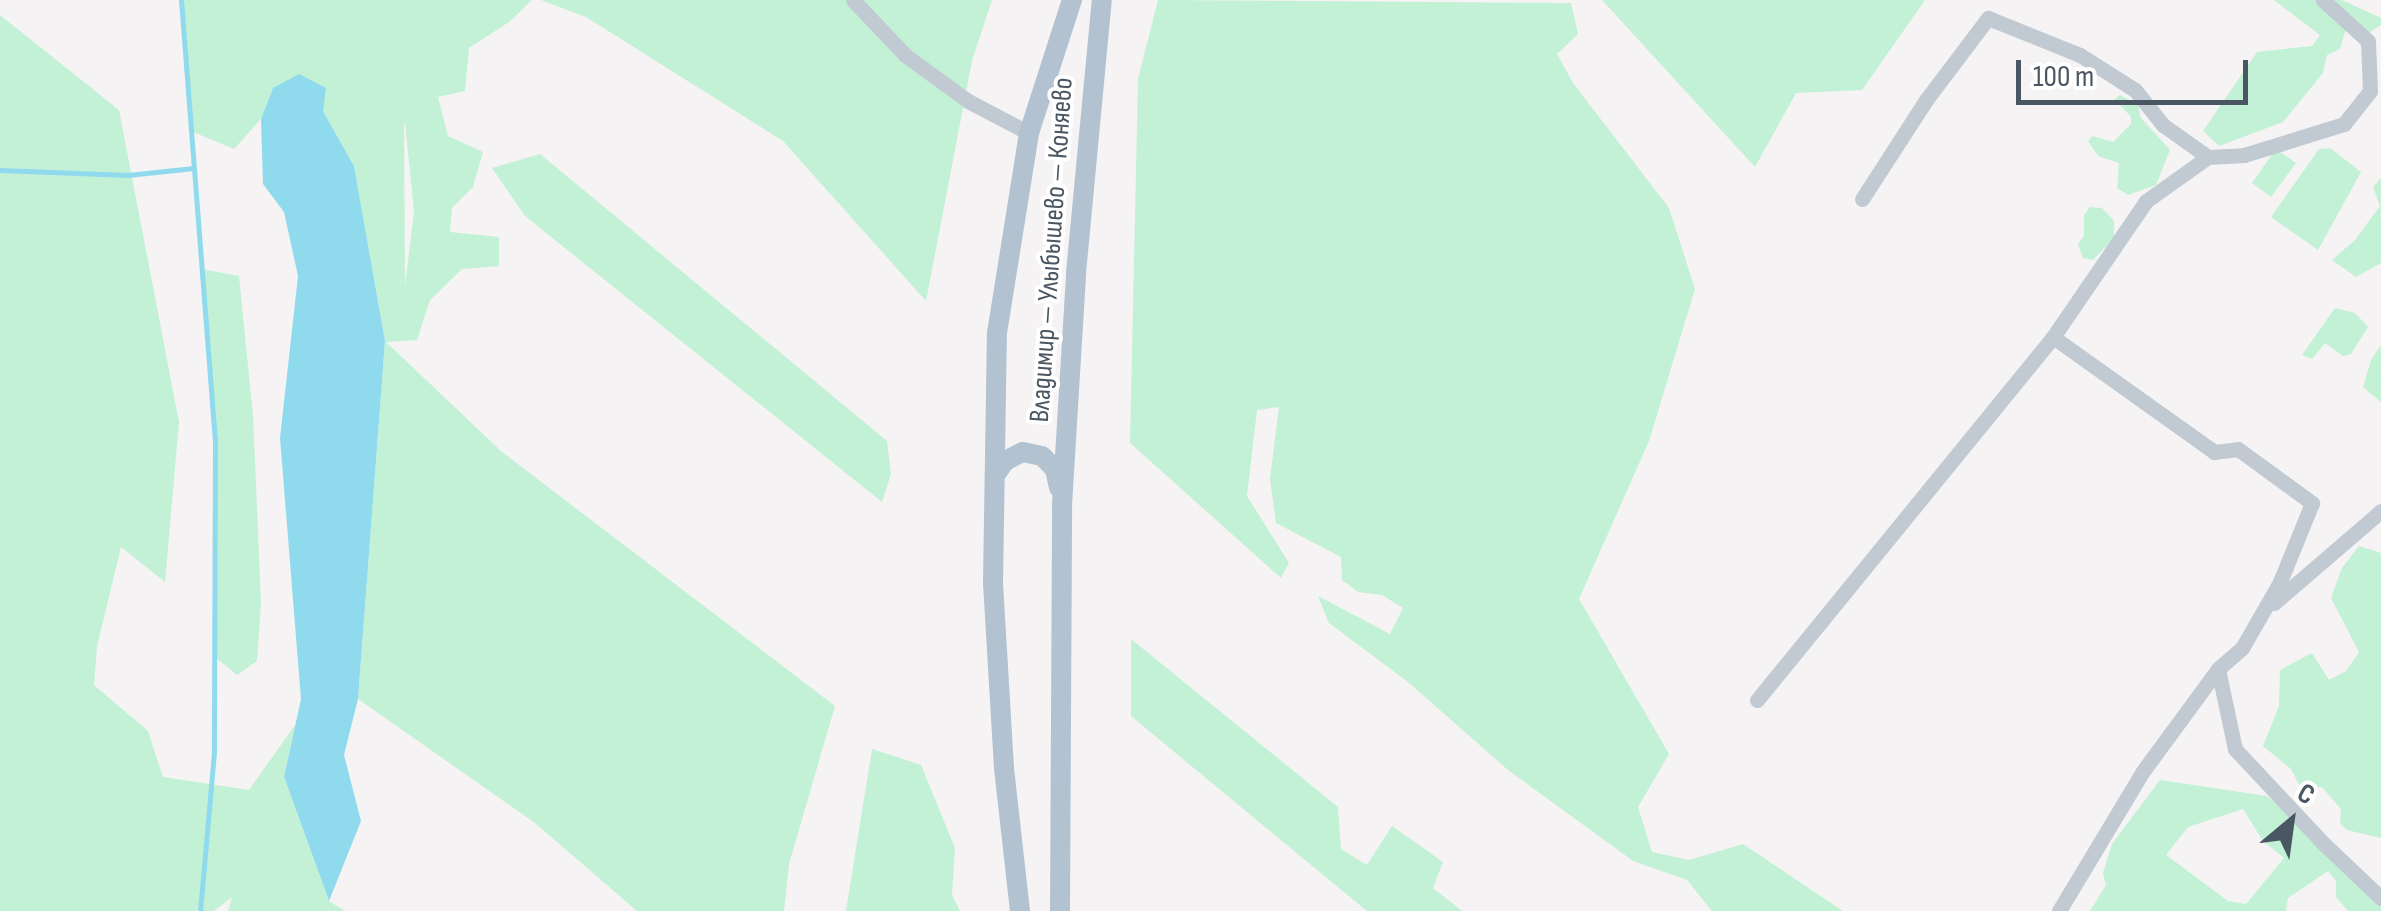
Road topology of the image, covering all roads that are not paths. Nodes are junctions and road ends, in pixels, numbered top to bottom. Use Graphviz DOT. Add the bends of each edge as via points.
graph roads {
  1 [pos="853,0"];
  2 [pos="1072,0"];
  3 [pos="1102,0"];
  4 [pos="2323,0"];
  5 [pos="2368,41"];
  6 [pos="2381,54"];
  7 [pos="1029,133"];
  8 [pos="2208,157"];
  9 [pos="1862,200"];
  10 [pos="2053,337"];
  11 [pos="996,475"];
  12 [pos="1062,505"];
  13 [pos="2381,511"];
  14 [pos="2263,612"];
  15 [pos="2218,669"];
  16 [pos="1757,700"];
  17 [pos="2381,898"];
  18 [pos="1020,911"];
  19 [pos="1060,911"];
  20 [pos="2059,911"];
  1 -- 7 [label="street" via="905,54 968,102"];
  2 -- 7 [label="main road, Владимир — Улыбышево — Коняево"];
  3 -- 12 [label="main road, Владимир — Улыбышево — Коняево"];
  4 -- 5 [label="street"];
  5 -- 6 [label="street"];
  5 -- 8 [label="street" via="2370,91 2344,124 2244,155"];
  7 -- 11 [label="main road, Владимир — Улыбышево — Коняево" via="997,333"];
  8 -- 9 [label="street" via="2162,124 2135,90 2080,55 1988,18"];
  8 -- 10 [label="street" via="2146,201"];
  10 -- 14 [label="street" via="2214,452 2238,449 2312,503"];
  10 -- 16 [label="street"];
  11 -- 12 [label="main road, Владимир — Улыбышево — Коняево" via="1022,452 1042,456 1055,469"];
  11 -- 18 [label="main road, Владимир — Улыбышево — Коняево" via="995,620"];
  12 -- 19 [label="main road, Владимир — Улыбышево — Коняево"];
  13 -- 14 [label="street"];
  14 -- 15 [label="street" via="2242,648"];
  15 -- 17 [label="street" via="2235,749"];
  15 -- 20 [label="street" via="2143,771"];
}
